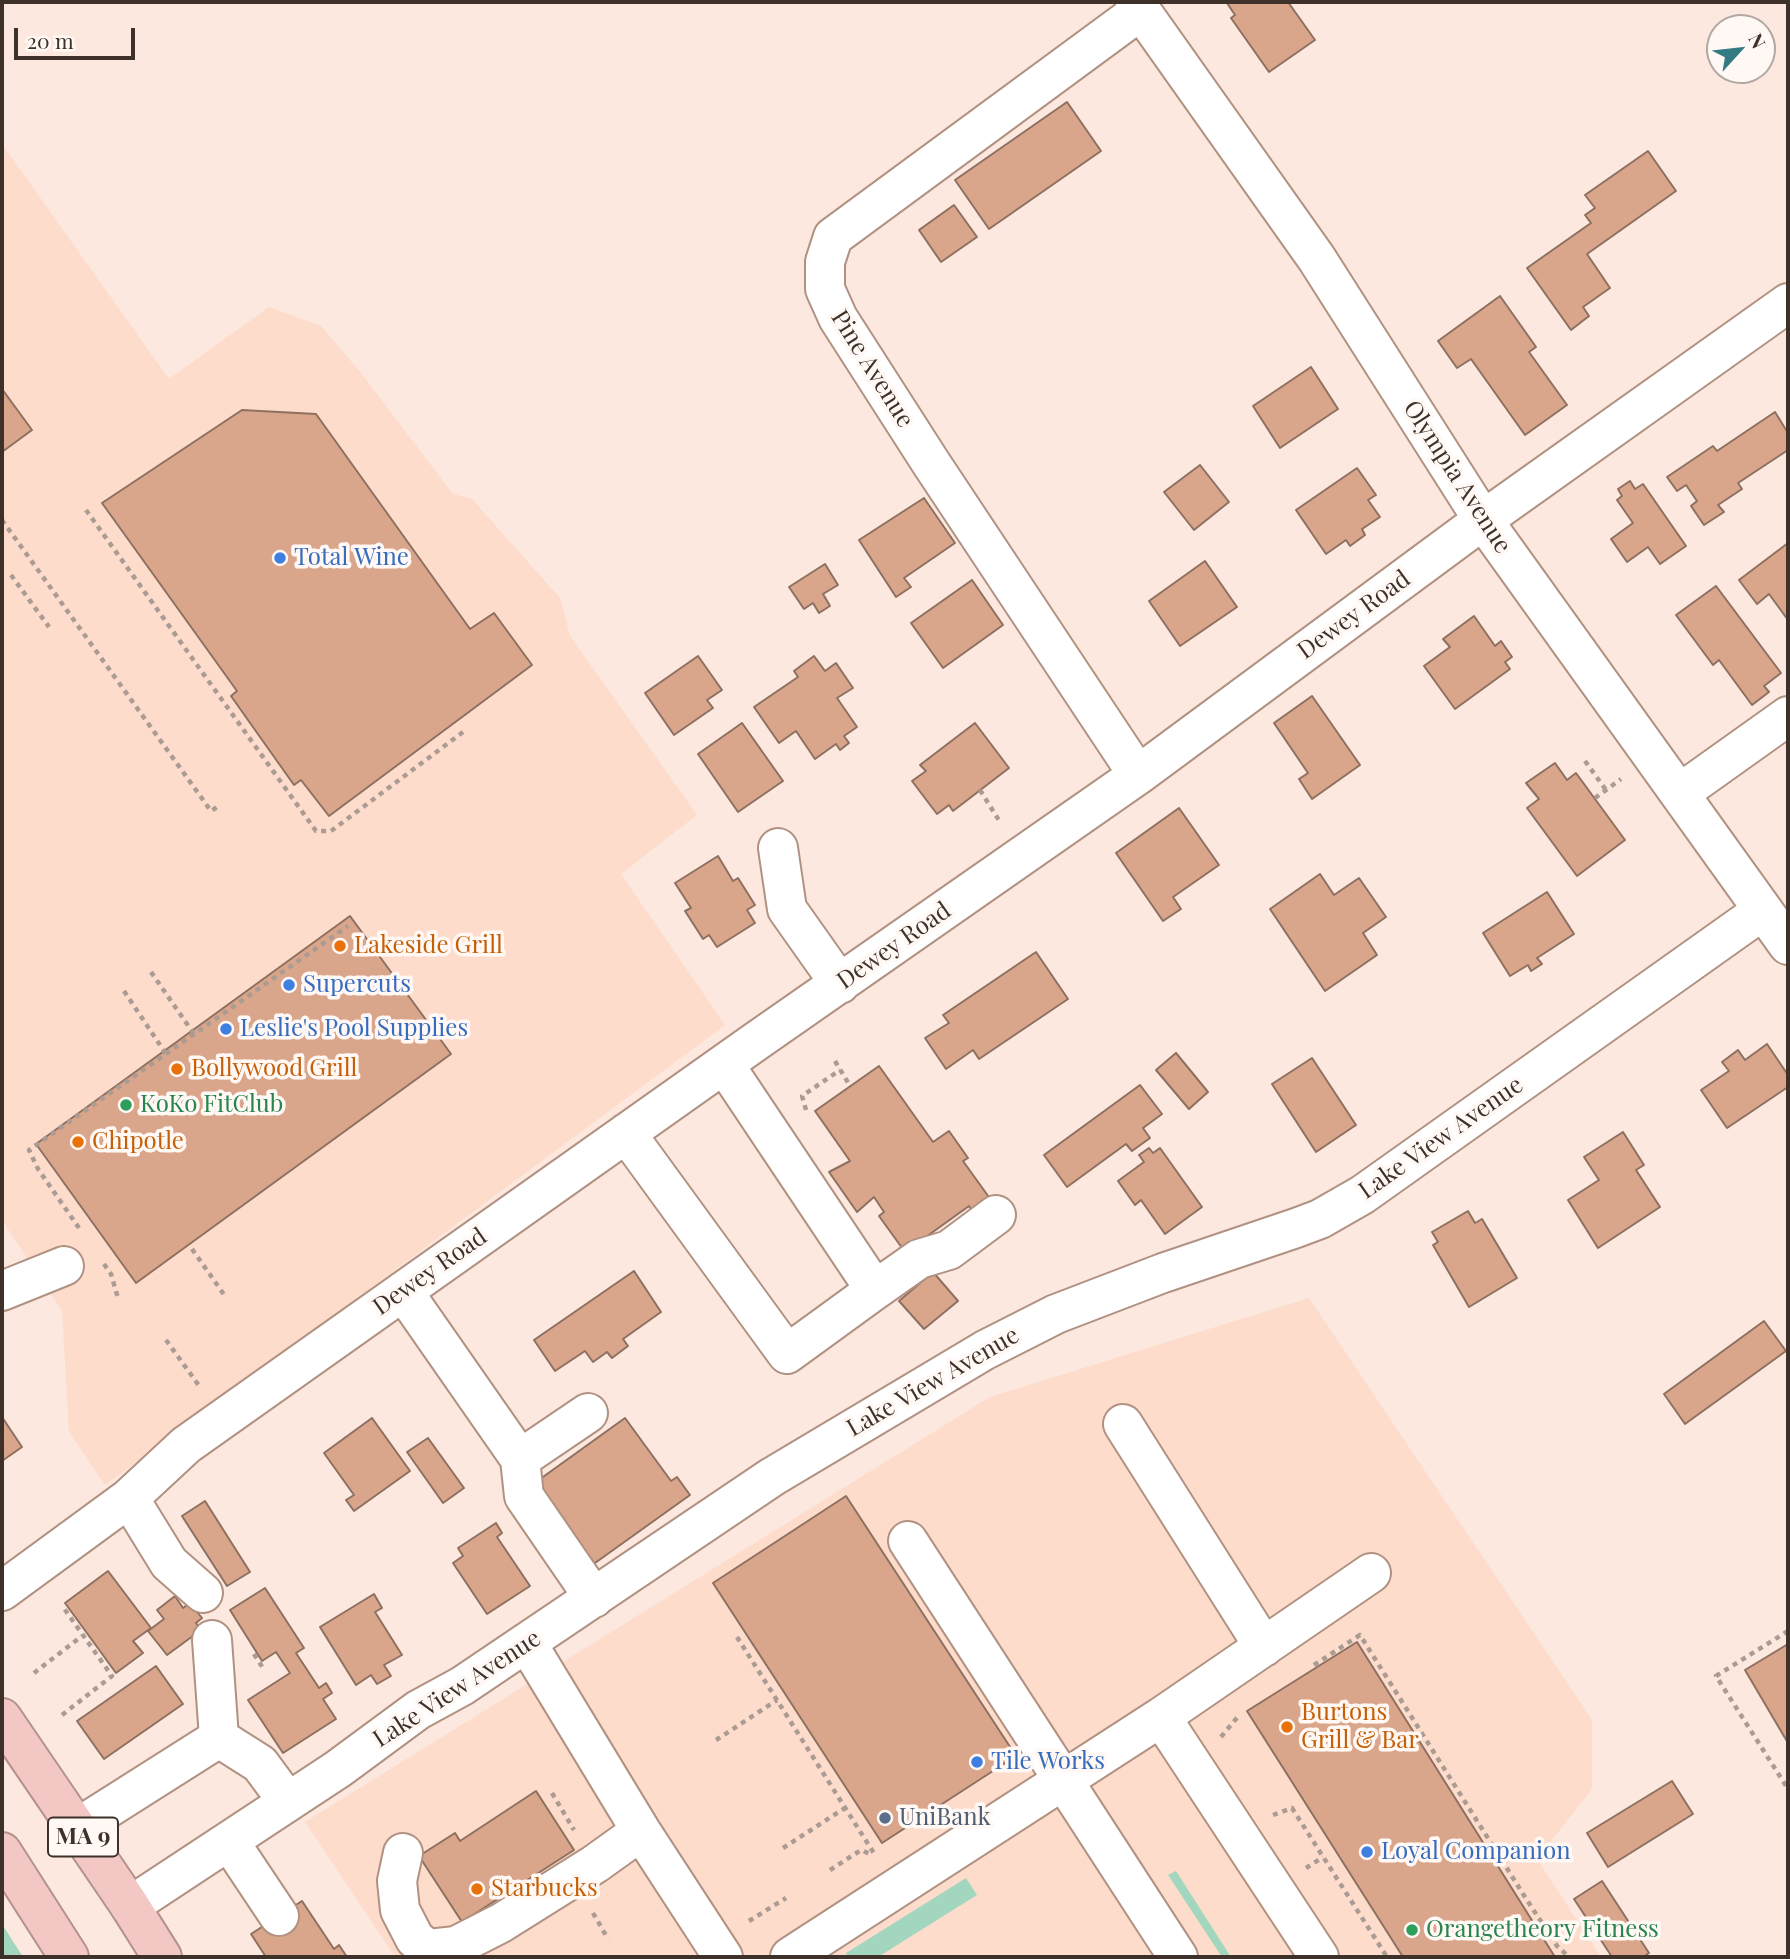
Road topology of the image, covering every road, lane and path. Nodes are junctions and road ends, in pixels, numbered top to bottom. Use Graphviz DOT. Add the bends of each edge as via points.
graph roads {
  1 [pos="1138,6"];
  2 [pos="1788,303"];
  3 [pos="86,510"];
  4 [pos="2,520"];
  5 [pos="1483,520"];
  6 [pos="11,575"];
  7 [pos="49,627"];
  8 [pos="1788,716"];
  9 [pos="463,732"];
  10 [pos="1585,761"];
  11 [pos="1138,775"];
  12 [pos="979,790"];
  13 [pos="1606,790"];
  14 [pos="1681,793"];
  15 [pos="220,805"];
  16 [pos="1006,831"];
  17 [pos="778,848"];
  18 [pos="1762,911"];
  19 [pos="348,926"];
  20 [pos="1788,945"];
  21 [pos="151,972"];
  22 [pos="840,984"];
  23 [pos="124,991"];
  24 [pos="194,1034"];
  25 [pos="166,1054"];
  26 [pos="835,1061"];
  27 [pos="724,1064"];
  28 [pos="840,1070"];
  29 [pos="850,1086"];
  30 [pos="808,1119"];
  31 [pos="626,1133"];
  32 [pos="996,1215"];
  33 [pos="82,1232"];
  34 [pos="192,1250"];
  35 [pos="104,1264"];
  36 [pos="64,1266"];
  37 [pos="875,1290"];
  38 [pos="2,1291"];
  39 [pos="403,1291"];
  40 [pos="225,1296"];
  41 [pos="118,1298"];
  42 [pos="166,1340"];
  43 [pos="200,1388"];
  44 [pos="589,1413"];
  45 [pos="1123,1424"];
  46 [pos="520,1459"];
  47 [pos="129,1499"];
  48 [pos="908,1541"];
  49 [pos="1371,1573"];
  50 [pos="2,1591"];
  51 [pos="203,1593"];
  52 [pos="594,1598"];
  53 [pos="63,1607"];
  54 [pos="1788,1631"];
  55 [pos="82,1636"];
  56 [pos="737,1637"];
  57 [pos="212,1640"];
  58 [pos="527,1643"];
  59 [pos="1264,1647"];
  60 [pos="1313,1665"];
  61 [pos="34,1673"];
  62 [pos="777,1700"];
  63 [pos="1242,1710"];
  64 [pos="62,1715"];
  65 [pos="1161,1717"];
  66 [pos="2,1718"];
  67 [pos="219,1738"];
  68 [pos="716,1740"];
  69 [pos="1218,1740"];
  70 [pos="1062,1780"];
  71 [pos="1788,1789"];
  72 [pos="552,1793"];
  73 [pos="288,1802"];
  74 [pos="845,1808"];
  75 [pos="1269,1816"];
  76 [pos="77,1828"];
  77 [pos="641,1831"];
  78 [pos="576,1835"];
  79 [pos="229,1841"];
  80 [pos="783,1848"];
  81 [pos="861,1850"];
  82 [pos="2,1852"];
  83 [pos="403,1853"];
  84 [pos="876,1856"];
  85 [pos="830,1870"];
  86 [pos="786,1898"];
  87 [pos="588,1904"];
  88 [pos="130,1906"];
  89 [pos="279,1916"];
  90 [pos="608,1939"];
  91 [pos="732,1942"];
  92 [pos="69,1957"];
  93 [pos="162,1957"];
  94 [pos="790,1957"];
  95 [pos="1178,1957"];
  96 [pos="1319,1957"];
  97 [pos="1387,1957"];
  98 [pos="1569,1957"];
  1 -- 5 [label="street, Olympia Avenue" via="1317,258"];
  1 -- 11 [label="street, Pine Avenue" via="851,222 833,237 825,262 825,289 838,318"];
  2 -- 5 [label="street, Dewey Road"];
  3 -- 9 [label="path" via="316,831 331,831"];
  4 -- 15 [label="path" via="211,811"];
  5 -- 11 [label="street, Dewey Road"];
  5 -- 14 [label="street, Olympia Avenue"];
  6 -- 7 [label="path"];
  8 -- 14 [label="street"];
  10 -- 13 [label="path"];
  11 -- 22 [label="street, Dewey Road"];
  12 -- 16 [label="path"];
  14 -- 18 [label="street, Olympia Avenue"];
  17 -- 22 [label="street" via="786,909"];
  18 -- 20 [label="street, Olympia Avenue"];
  18 -- 52 [label="street, Lake View Avenue" via="1362,1195 1320,1219 1125,1287 1024,1329 772,1477"];
  19 -- 24 [label="path"];
  21 -- 24 [label="path"];
  22 -- 27 [label="street, Dewey Road"];
  23 -- 25 [label="path"];
  24 -- 25 [label="path"];
  25 -- 33 [label="path" via="29,1150"];
  26 -- 28 [label="path"];
  27 -- 31 [label="street, Dewey Road"];
  27 -- 37 [label="street"];
  28 -- 29 [label="path"];
  28 -- 30 [label="path" via="802,1096"];
  31 -- 37 [label="street" via="787,1354"];
  31 -- 39 [label="street, Dewey Road"];
  32 -- 37 [label="street" via="949,1250 919,1259"];
  34 -- 40 [label="path"];
  35 -- 41 [label="path"];
  36 -- 38 [label="street"];
  39 -- 46 [label="street"];
  39 -- 47 [label="street, Dewey Road" via="186,1445"];
  42 -- 43 [label="path"];
  44 -- 46 [label="street"];
  45 -- 59 [label="street"];
  46 -- 52 [label="street" via="524,1496"];
  47 -- 50 [label="street, Dewey Road"];
  47 -- 51 [label="street" via="169,1563"];
  48 -- 70 [label="street"];
  49 -- 59 [label="street"];
  52 -- 58 [label="street, Lake View Avenue"];
  53 -- 55 [label="path"];
  54 -- 71 [label="path" via="1717,1676"];
  55 -- 61 [label="path"];
  55 -- 64 [label="path" via="112,1676"];
  56 -- 62 [label="path"];
  57 -- 67 [label="street"];
  58 -- 73 [label="street, Lake View Avenue" via="418,1710"];
  58 -- 77 [label="street"];
  59 -- 65 [label="street"];
  60 -- 98 [label="path" via="1360,1635 1557,1946"];
  62 -- 68 [label="path"];
  62 -- 74 [label="path"];
  63 -- 69 [label="path"];
  65 -- 70 [label="street"];
  65 -- 96 [label="street"];
  66 -- 76 [label="highway, MA 9"];
  67 -- 73 [label="street" via="260,1764"];
  67 -- 76 [label="street"];
  70 -- 94 [label="street"];
  70 -- 95 [label="street"];
  72 -- 78 [label="path"];
  73 -- 79 [label="street, Lake View Avenue"];
  74 -- 80 [label="path"];
  74 -- 84 [label="path"];
  75 -- 97 [label="path" via="1292,1808"];
  76 -- 88 [label="highway, MA 9"];
  77 -- 83 [label="street" via="501,1923 456,1946 428,1949 415,1939 400,1910 397,1881"];
  77 -- 91 [label="street"];
  79 -- 88 [label="street, Lake View Avenue"];
  79 -- 89 [label="street"];
  81 -- 85 [label="path"];
  82 -- 92 [label="highway, MA 9"];
  86 -- 91 [label="path"];
  87 -- 90 [label="path"];
  88 -- 93 [label="highway, MA 9"];
}
